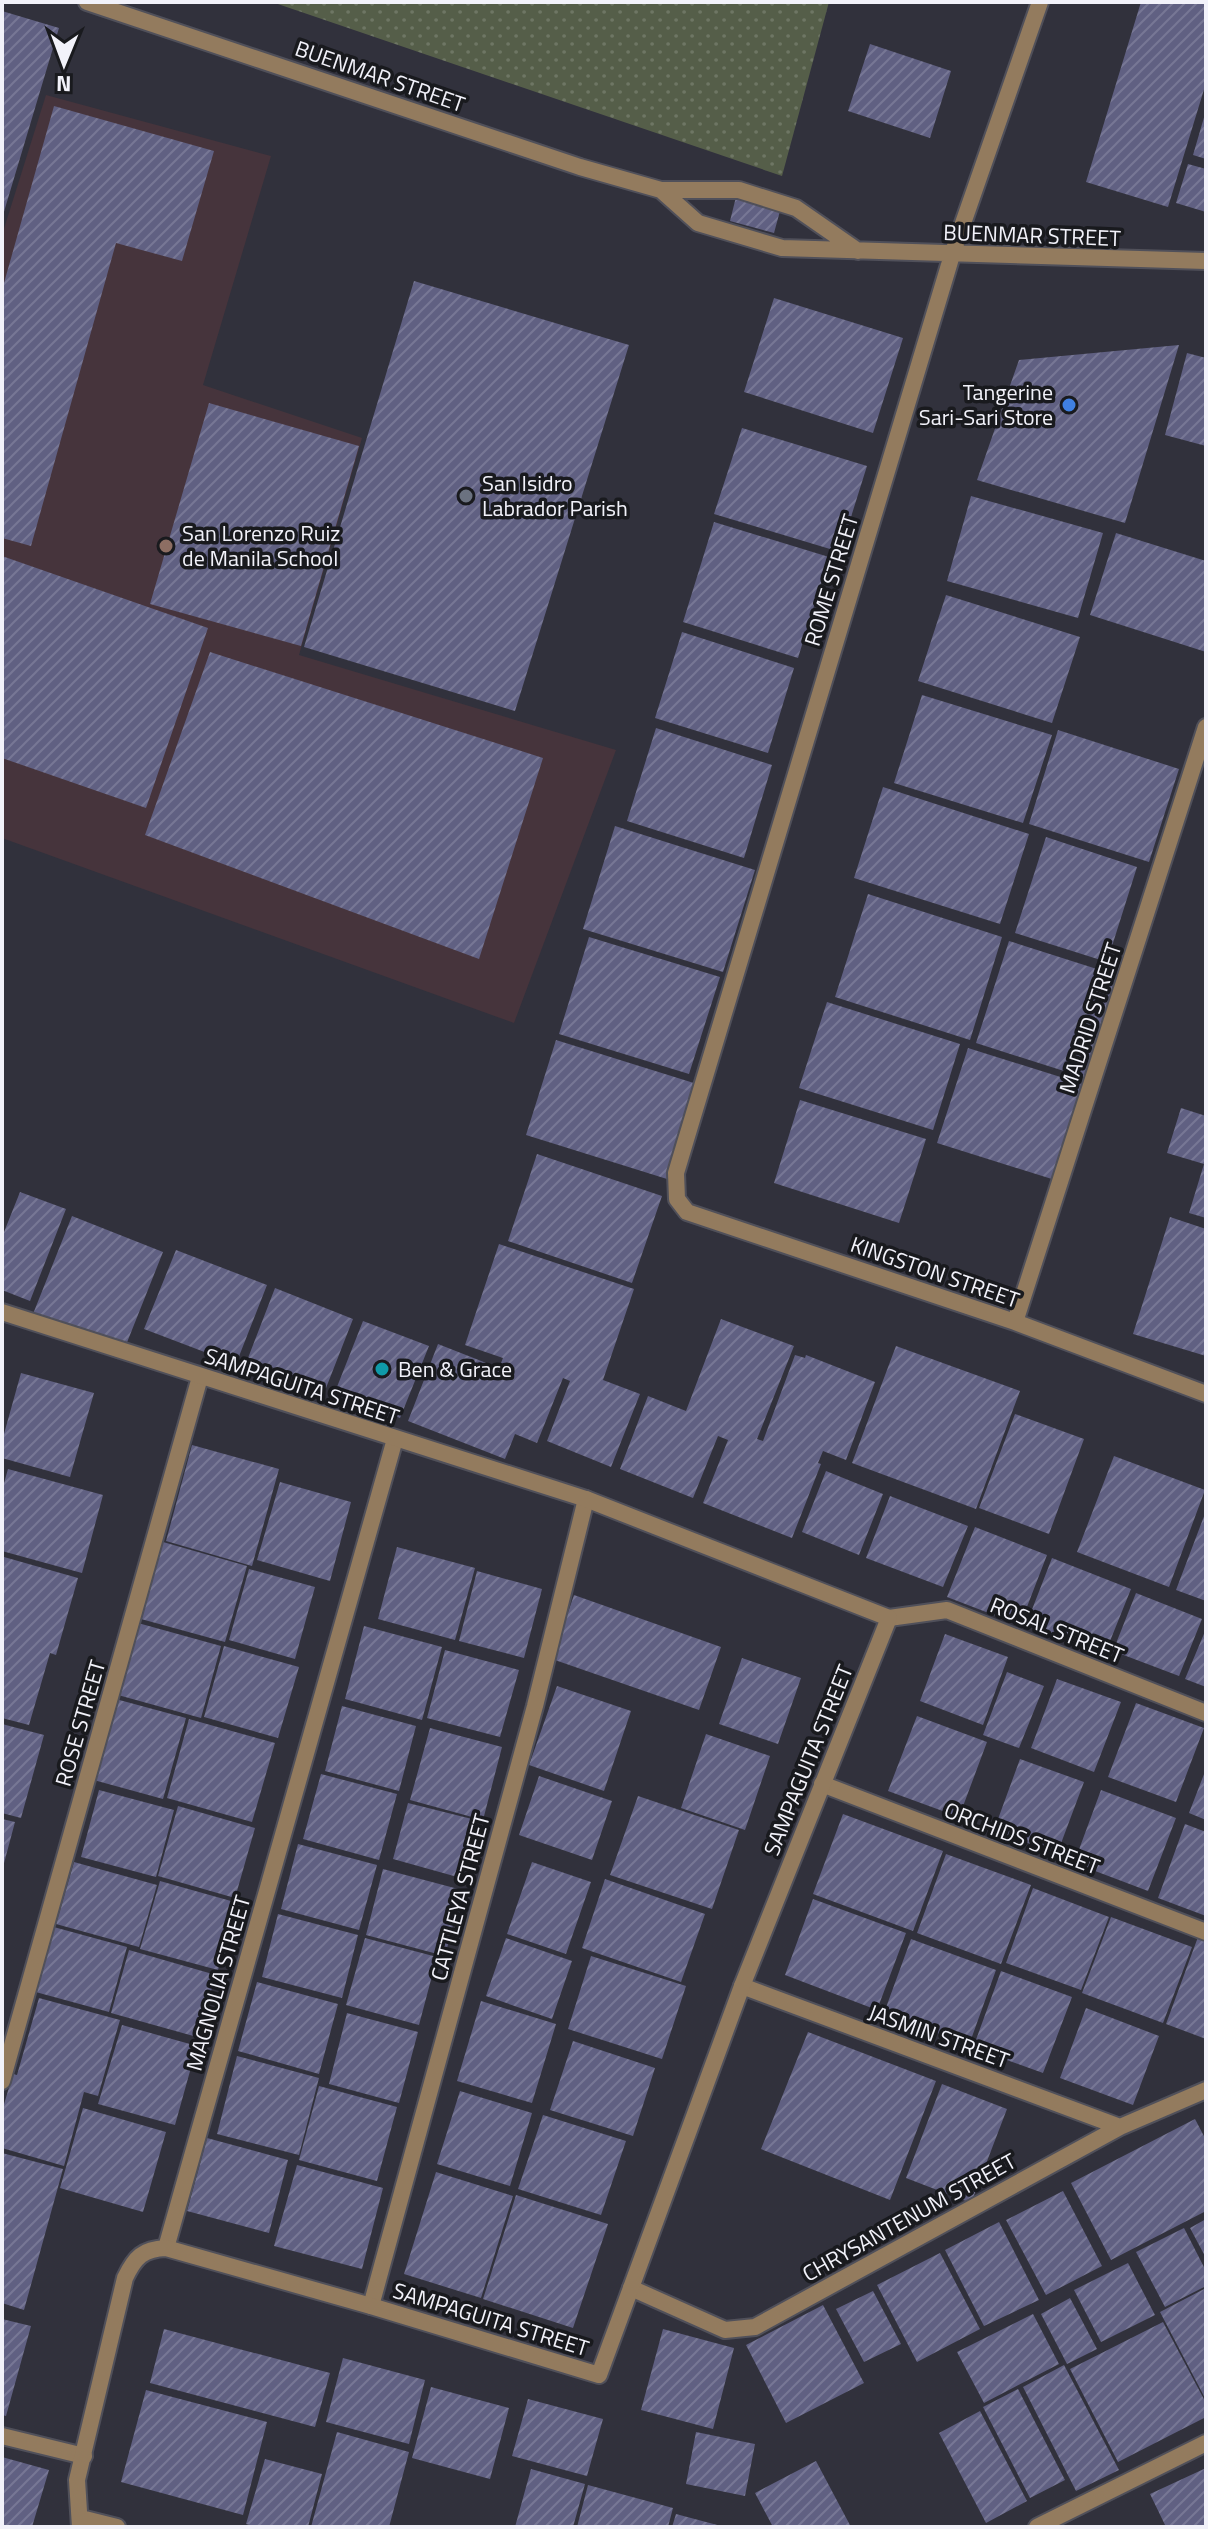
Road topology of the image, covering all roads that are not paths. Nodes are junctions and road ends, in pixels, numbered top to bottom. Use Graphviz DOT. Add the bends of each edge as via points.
graph roads {
  1 [pos="87,2"];
  2 [pos="1040,2"];
  3 [pos="661,190"];
  4 [pos="858,251"];
  5 [pos="952,255"];
  6 [pos="1206,261"];
  7 [pos="1206,727"];
  8 [pos="676,1173"];
  9 [pos="2,1312"];
  10 [pos="1015,1322"];
  11 [pos="200,1377"];
  12 [pos="1206,1394"];
  13 [pos="395,1439"];
  14 [pos="586,1499"];
  15 [pos="889,1618"];
  16 [pos="1206,1713"];
  17 [pos="822,1784"];
  18 [pos="1206,1932"];
  19 [pos="742,1986"];
  20 [pos="2,2081"];
  21 [pos="1206,2090"];
  22 [pos="1120,2127"];
  23 [pos="166,2248"];
  24 [pos="631,2288"];
  25 [pos="371,2306"];
  26 [pos="2,2436"];
  27 [pos="1206,2443"];
  28 [pos="84,2456"];
  29 [pos="80,2523"];
  30 [pos="117,2527"];
  31 [pos="1037,2527"];
  1 -- 3 [label="street, BUENMAR STREET"];
  2 -- 5 [label="street, ROME STREET"];
  3 -- 4 [label="street, BUENMAR STREET" via="739,190 796,208"];
  3 -- 4 [label="street, BUENMAR STREET" via="698,223 782,248"];
  4 -- 5 [label="street, BUENMAR STREET"];
  5 -- 6 [label="street, BUENMAR STREET"];
  5 -- 8 [label="street, ROME STREET"];
  7 -- 10 [label="street, MADRID STREET"];
  8 -- 10 [label="street, KINGSTON STREET" via="677,1199 687,1212"];
  9 -- 11 [label="street, SAMPAGUITA STREET"];
  10 -- 12 [label="street, KINGSTON STREET"];
  11 -- 13 [label="street, SAMPAGUITA STREET"];
  11 -- 20 [label="street, ROSE STREET"];
  13 -- 14 [label="street, SAMPAGUITA STREET"];
  13 -- 23 [label="street, MAGNOLIA STREET"];
  14 -- 15 [label="street, SAMPAGUITA STREET"];
  14 -- 25 [label="street, CATTLEYA STREET" via="535,1706"];
  15 -- 16 [label="street, ROSAL STREET" via="947,1610"];
  15 -- 17 [label="street, SAMPAGUITA STREET"];
  17 -- 18 [label="street, ORCHIDS STREET"];
  17 -- 19 [label="street, SAMPAGUITA STREET"];
  19 -- 22 [label="street, JASMIN STREET"];
  19 -- 24 [label="street, SAMPAGUITA STREET"];
  21 -- 22 [label="street, CHRYSANTENUM STREET"];
  22 -- 24 [label="street, CHRYSANTENUM STREET" via="755,2327 725,2330"];
  23 -- 25 [label="street, SAMPAGUITA STREET"];
  23 -- 28 [label="street" via="140,2253 125,2278"];
  24 -- 25 [label="street, SAMPAGUITA STREET" via="599,2375"];
  26 -- 28 [label="street"];
  27 -- 31 [label="street"];
  28 -- 29 [label="street" via="77,2480"];
  29 -- 30 [label="street"];
}
